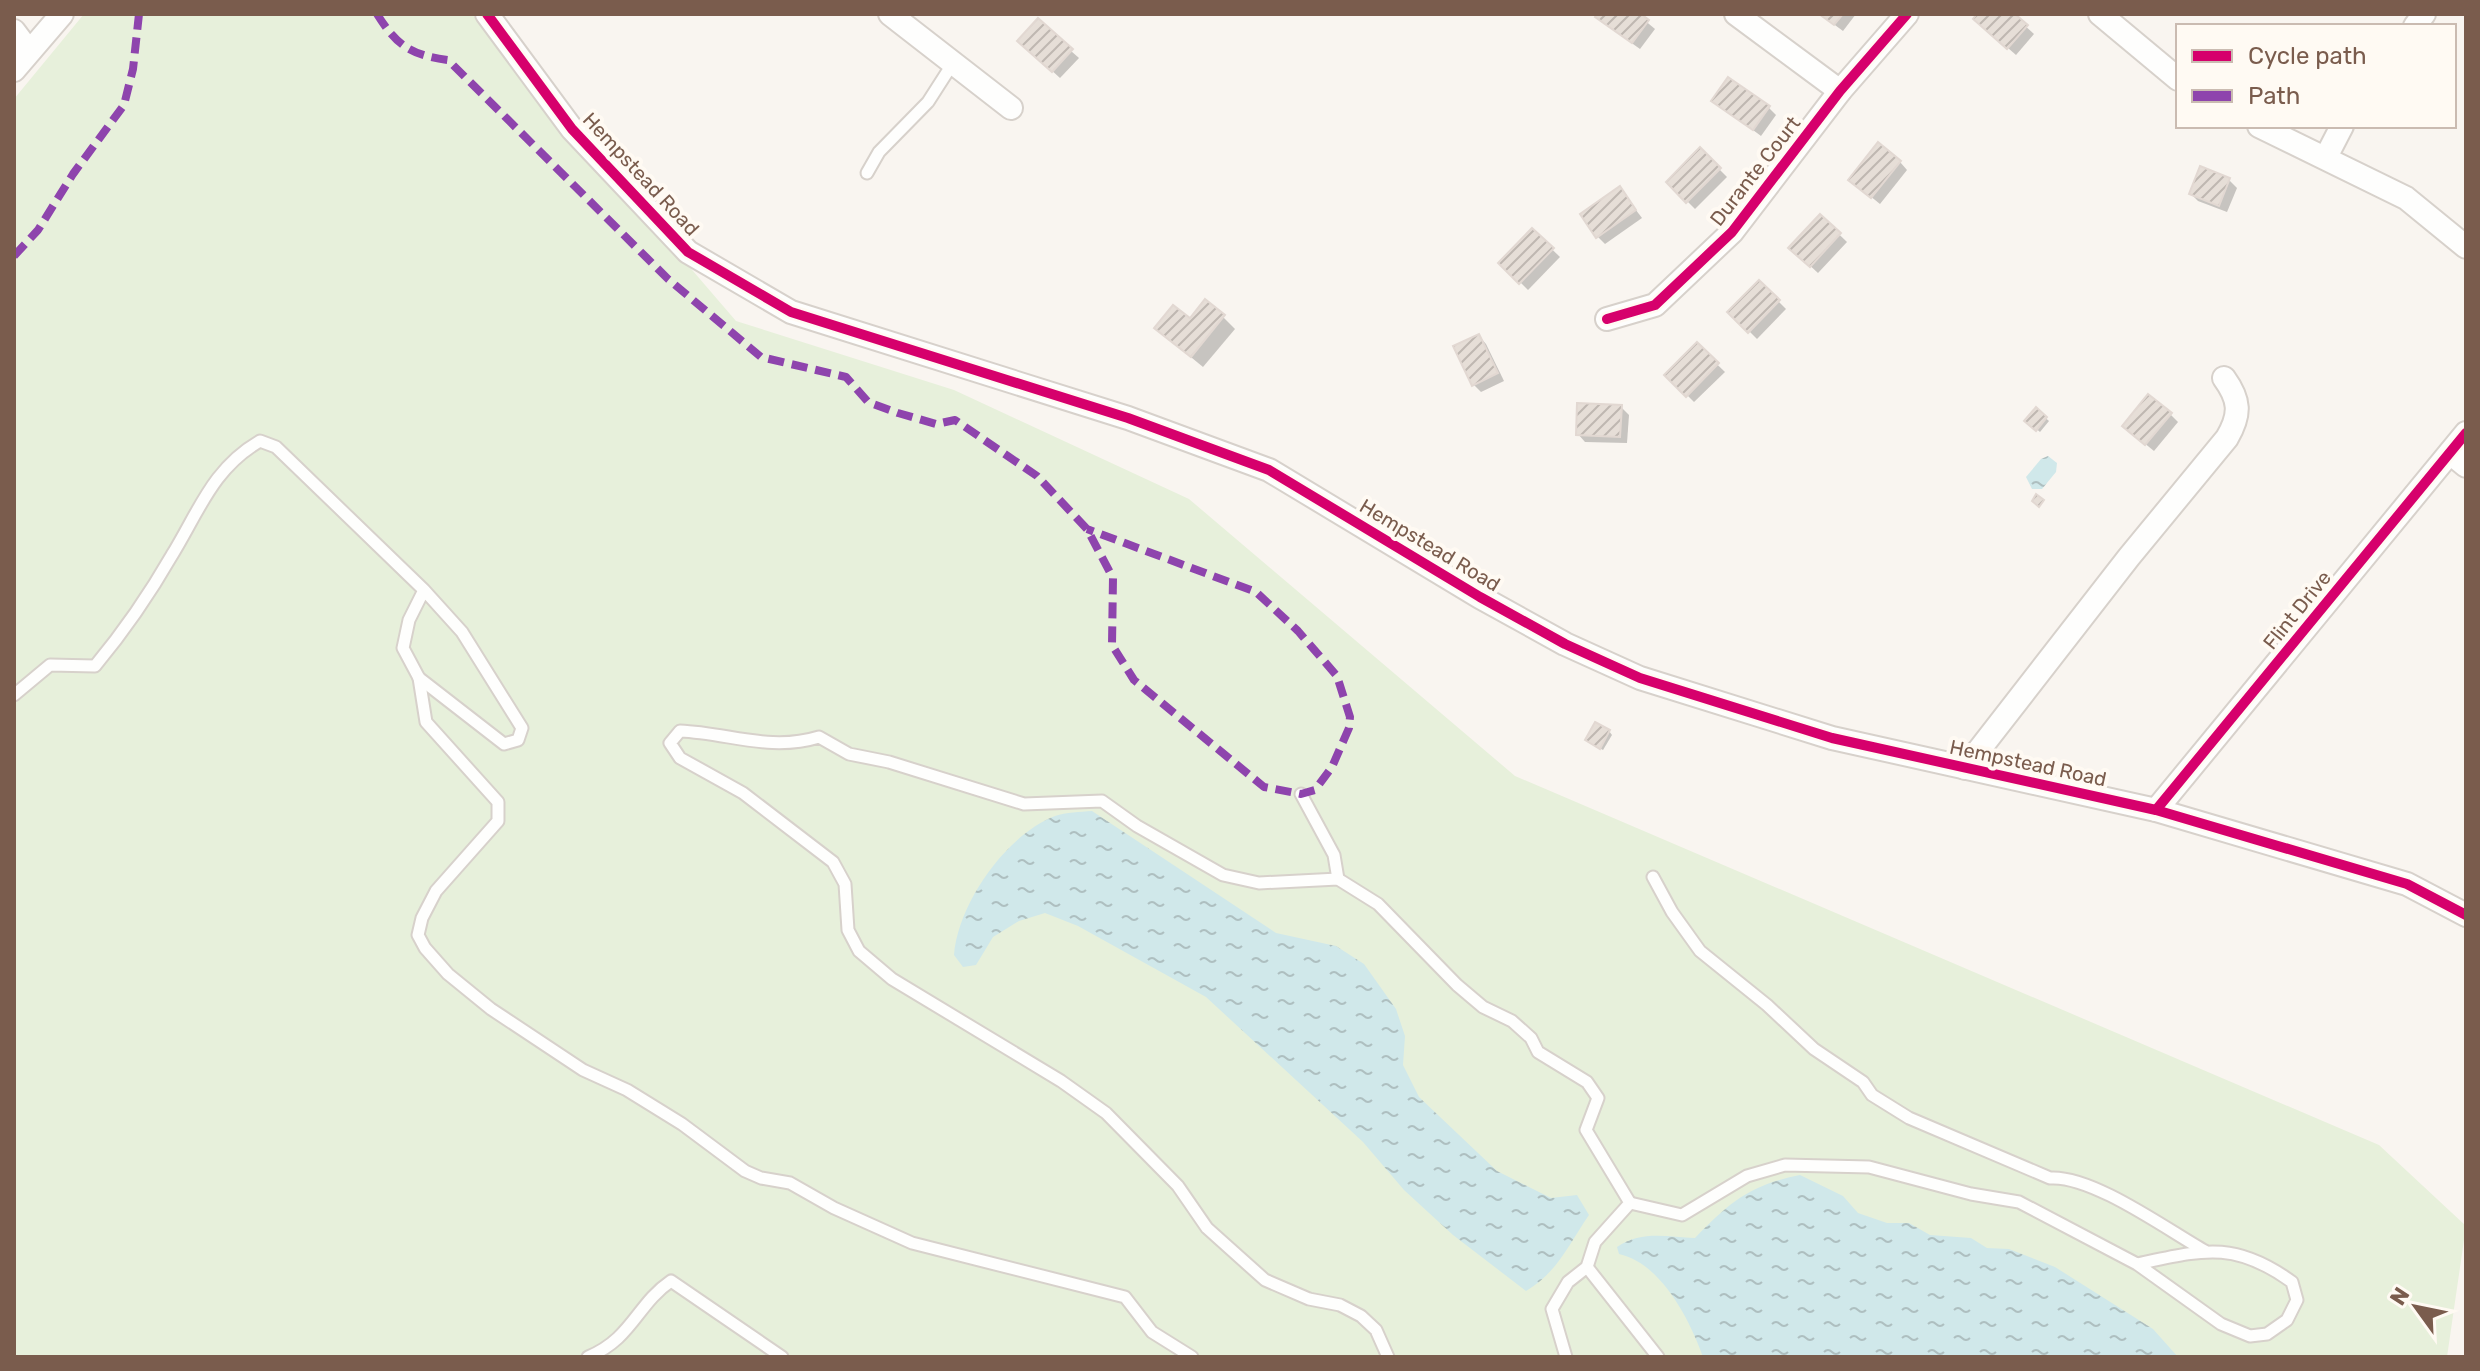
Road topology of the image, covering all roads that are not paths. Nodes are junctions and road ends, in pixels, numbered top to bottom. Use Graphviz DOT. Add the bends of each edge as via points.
graph roads {
  1 [pos="62,14"];
  2 [pos="487,14"];
  3 [pos="890,14"];
  4 [pos="1736,14"];
  5 [pos="1907,14"];
  6 [pos="2100,14"];
  7 [pos="14,31"];
  8 [pos="29,51"];
  9 [pos="953,63"];
  10 [pos="14,70"];
  11 [pos="2176,77"];
  12 [pos="1840,91"];
  13 [pos="1011,108"];
  14 [pos="2263,128"];
  15 [pos="2341,128"];
  16 [pos="2326,157"];
  17 [pos="867,173"];
  18 [pos="2466,247"];
  19 [pos="1607,319"];
  20 [pos="2224,378"];
  21 [pos="2466,433"];
  22 [pos="2458,460"];
  23 [pos="424,590"];
  24 [pos="419,678"];
  25 [pos="14,695"];
  26 [pos="1965,768"];
  27 [pos="1301,794"];
  28 [pos="2156,810"];
  29 [pos="1653,877"];
  30 [pos="1338,879"];
  31 [pos="2466,915"];
  32 [pos="1630,1203"];
  33 [pos="2206,1251"];
  34 [pos="2137,1264"];
  35 [pos="1587,1267"];
  36 [pos="588,1357"];
  37 [pos="782,1357"];
  38 [pos="1192,1357"];
  39 [pos="1388,1357"];
  40 [pos="1566,1357"];
  41 [pos="1658,1357"];
  1 -- 8 [label="street"];
  2 -- 26 [label="street, Hempstead Road" via="572,129 688,252 791,312 1128,418 1269,470 1480,597 1640,678 1832,738"];
  3 -- 9 [label="street"];
  4 -- 12 [label="street"];
  5 -- 12 [label="street, Durante Court"];
  6 -- 11 [label="street"];
  7 -- 8 [label="street"];
  8 -- 10 [label="street"];
  9 -- 13 [label="street"];
  9 -- 17 [label="lane" via="928,102 879,152"];
  12 -- 19 [label="street, Durante Court" via="1732,232 1655,305"];
  14 -- 16 [label="street"];
  15 -- 16 [label="street"];
  16 -- 18 [label="street" via="2406,198"];
  20 -- 26 [label="street, Hempstead Road" via="2239,405 2227,438"];
  21 -- 22 [label="street, Flint Drive"];
  22 -- 28 [label="street, Flint Drive"];
  23 -- 24 [label="lane" via="403,648"];
  23 -- 24 [label="lane" via="462,632 514,714 522,728 518,740 504,744"];
  23 -- 25 [label="lane" via="276,447 260,441 235,455 201,501 133,621 95,666 50,665"];
  24 -- 38 [label="lane" via="426,722 498,802 498,821 436,891 422,918 418,935 448,974 547,1047 682,1124 745,1171 790,1183 912,1243 1125,1297 1152,1332"];
  26 -- 28 [label="street, Hempstead Road"];
  27 -- 30 [label="lane" via="1334,855"];
  28 -- 31 [label="street, Hempstead Road" via="2407,884"];
  29 -- 33 [label="lane" via="1700,951 1814,1049 1863,1082 1872,1095 1909,1118 2050,1178 2091,1185"];
  30 -- 32 [label="lane" via="1378,904 1483,1007 1531,1038 1538,1052 1587,1082 1598,1098 1586,1130"];
  30 -- 39 [label="lane" via="1259,883 1223,875 1102,801 1024,804 849,754 819,737 793,745 765,744 680,731 670,743 680,758 743,793 833,862 845,884 848,930 870,961 1106,1113 1178,1186 1207,1228 1265,1280 1361,1316 1376,1330"];
  32 -- 34 [label="lane" via="1682,1215 1747,1176 1785,1165 1869,1167 2019,1202"];
  32 -- 35 [label="lane" via="1595,1242"];
  33 -- 34 [label="lane"];
  33 -- 34 [label="lane" via="2238,1252 2292,1282 2297,1300 2287,1320 2267,1334 2250,1336 2221,1324"];
  35 -- 40 [label="lane" via="1553,1302"];
  35 -- 41 [label="lane"];
  36 -- 37 [label="lane" via="630,1328 656,1292 671,1281"];
}
